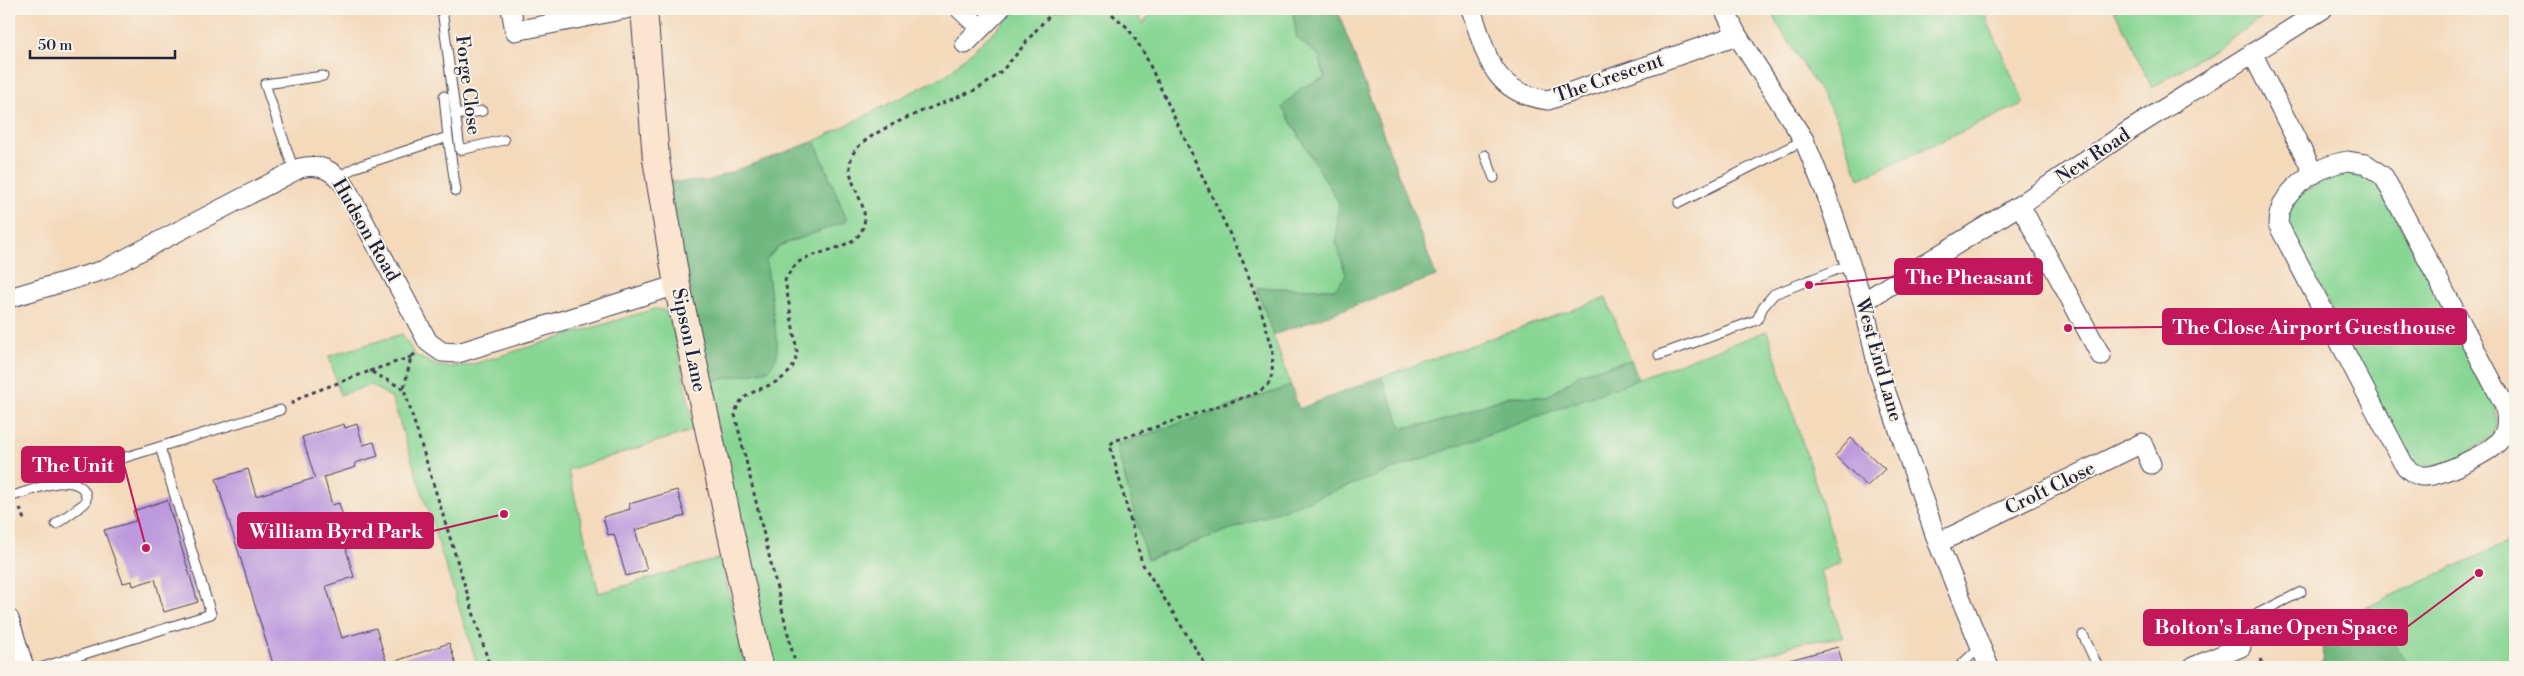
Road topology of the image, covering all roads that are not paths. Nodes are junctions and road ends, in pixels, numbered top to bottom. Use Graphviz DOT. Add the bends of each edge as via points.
graph roads {
  1 [pos="442,9"];
  2 [pos="511,9"];
  3 [pos="626,9"];
  4 [pos="644,9"];
  5 [pos="960,9"];
  6 [pos="1000,9"];
  7 [pos="1471,9"];
  8 [pos="1724,9"];
  9 [pos="2323,9"];
  10 [pos="980,28"];
  11 [pos="1737,35"];
  12 [pos="965,44"];
  13 [pos="2252,53"];
  14 [pos="323,76"];
  15 [pos="444,96"];
  16 [pos="482,111"];
  17 [pos="456,115"];
  18 [pos="448,137"];
  19 [pos="504,140"];
  20 [pos="1804,140"];
  21 [pos="1484,155"];
  22 [pos="294,171"];
  23 [pos="2314,174"];
  24 [pos="338,177"];
  25 [pos="1494,178"];
  26 [pos="456,191"];
  27 [pos="1679,203"];
  28 [pos="2020,206"];
  29 [pos="1851,264"];
  30 [pos="677,285"];
  31 [pos="9,298"];
  32 [pos="1863,302"];
  33 [pos="1660,355"];
  34 [pos="2101,356"];
  35 [pos="280,410"];
  36 [pos="160,447"];
  37 [pos="2151,464"];
  38 [pos="63,481"];
  39 [pos="9,497"];
  40 [pos="56,524"];
  41 [pos="1938,543"];
  42 [pos="2302,592"];
  43 [pos="9,619"];
  44 [pos="2083,635"];
  45 [pos="1980,647"];
  46 [pos="2234,650"];
  47 [pos="24,667"];
  48 [pos="43,667"];
  49 [pos="760,667"];
  50 [pos="1959,667"];
  51 [pos="1990,667"];
  52 [pos="2098,667"];
  53 [pos="2193,667"];
  1 -- 17 [label="lane, Forge Close"];
  2 -- 3 [label="street" via="515,31"];
  4 -- 30 [label="street, Sipson Lane" via="656,159"];
  5 -- 10 [label="street"];
  6 -- 10 [label="street"];
  7 -- 11 [label="street, The Crescent" via="1485,50 1504,84 1516,92 1548,100"];
  8 -- 11 [label="street, West End Lane"];
  9 -- 13 [label="street, New Road"];
  10 -- 12 [label="street"];
  11 -- 20 [label="street, West End Lane"];
  13 -- 23 [label="street"];
  13 -- 28 [label="street, New Road" via="2127,132"];
  14 -- 22 [label="lane" via="265,84"];
  15 -- 18 [label="lane"];
  16 -- 17 [label="lane"];
  17 -- 19 [label="lane, Forge Close" via="460,150"];
  18 -- 24 [label="lane" via="356,167"];
  18 -- 26 [label="lane"];
  20 -- 27 [label="lane"];
  20 -- 29 [label="street, West End Lane"];
  21 -- 25 [label="lane"];
  22 -- 24 [label="street, Hudson Road" via="313,166 331,170"];
  22 -- 31 [label="street, Hudson Road" via="104,270"];
  23 -- 23 [label="street" via="2285,198 2280,207 2280,231 2403,463 2419,475 2431,476 2486,451 2503,434 2507,416 2504,404 2384,178 2366,164 2348,161"];
  24 -- 30 [label="street, Hudson Road" via="428,342 442,352 458,353"];
  28 -- 32 [label="street, New Road"];
  28 -- 34 [label="street"];
  29 -- 32 [label="street, West End Lane"];
  29 -- 33 [label="lane" via="1774,294 1757,320"];
  30 -- 49 [label="street, Sipson Lane"];
  32 -- 41 [label="street, West End Lane" via="1879,372"];
  35 -- 36 [label="lane"];
  36 -- 38 [label="lane"];
  36 -- 48 [label="lane" via="211,614"];
  37 -- 41 [label="street, Croft Close" via="2142,444"];
  38 -- 39 [label="lane"];
  38 -- 40 [label="lane" via="79,485 87,500 79,510"];
  41 -- 45 [label="street, West End Lane"];
  42 -- 46 [label="lane" via="2249,618 2240,626"];
  43 -- 47 [label="street"];
  44 -- 52 [label="lane"];
  45 -- 50 [label="lane"];
  45 -- 51 [label="street, West End Lane"];
  46 -- 53 [label="street"];
}
